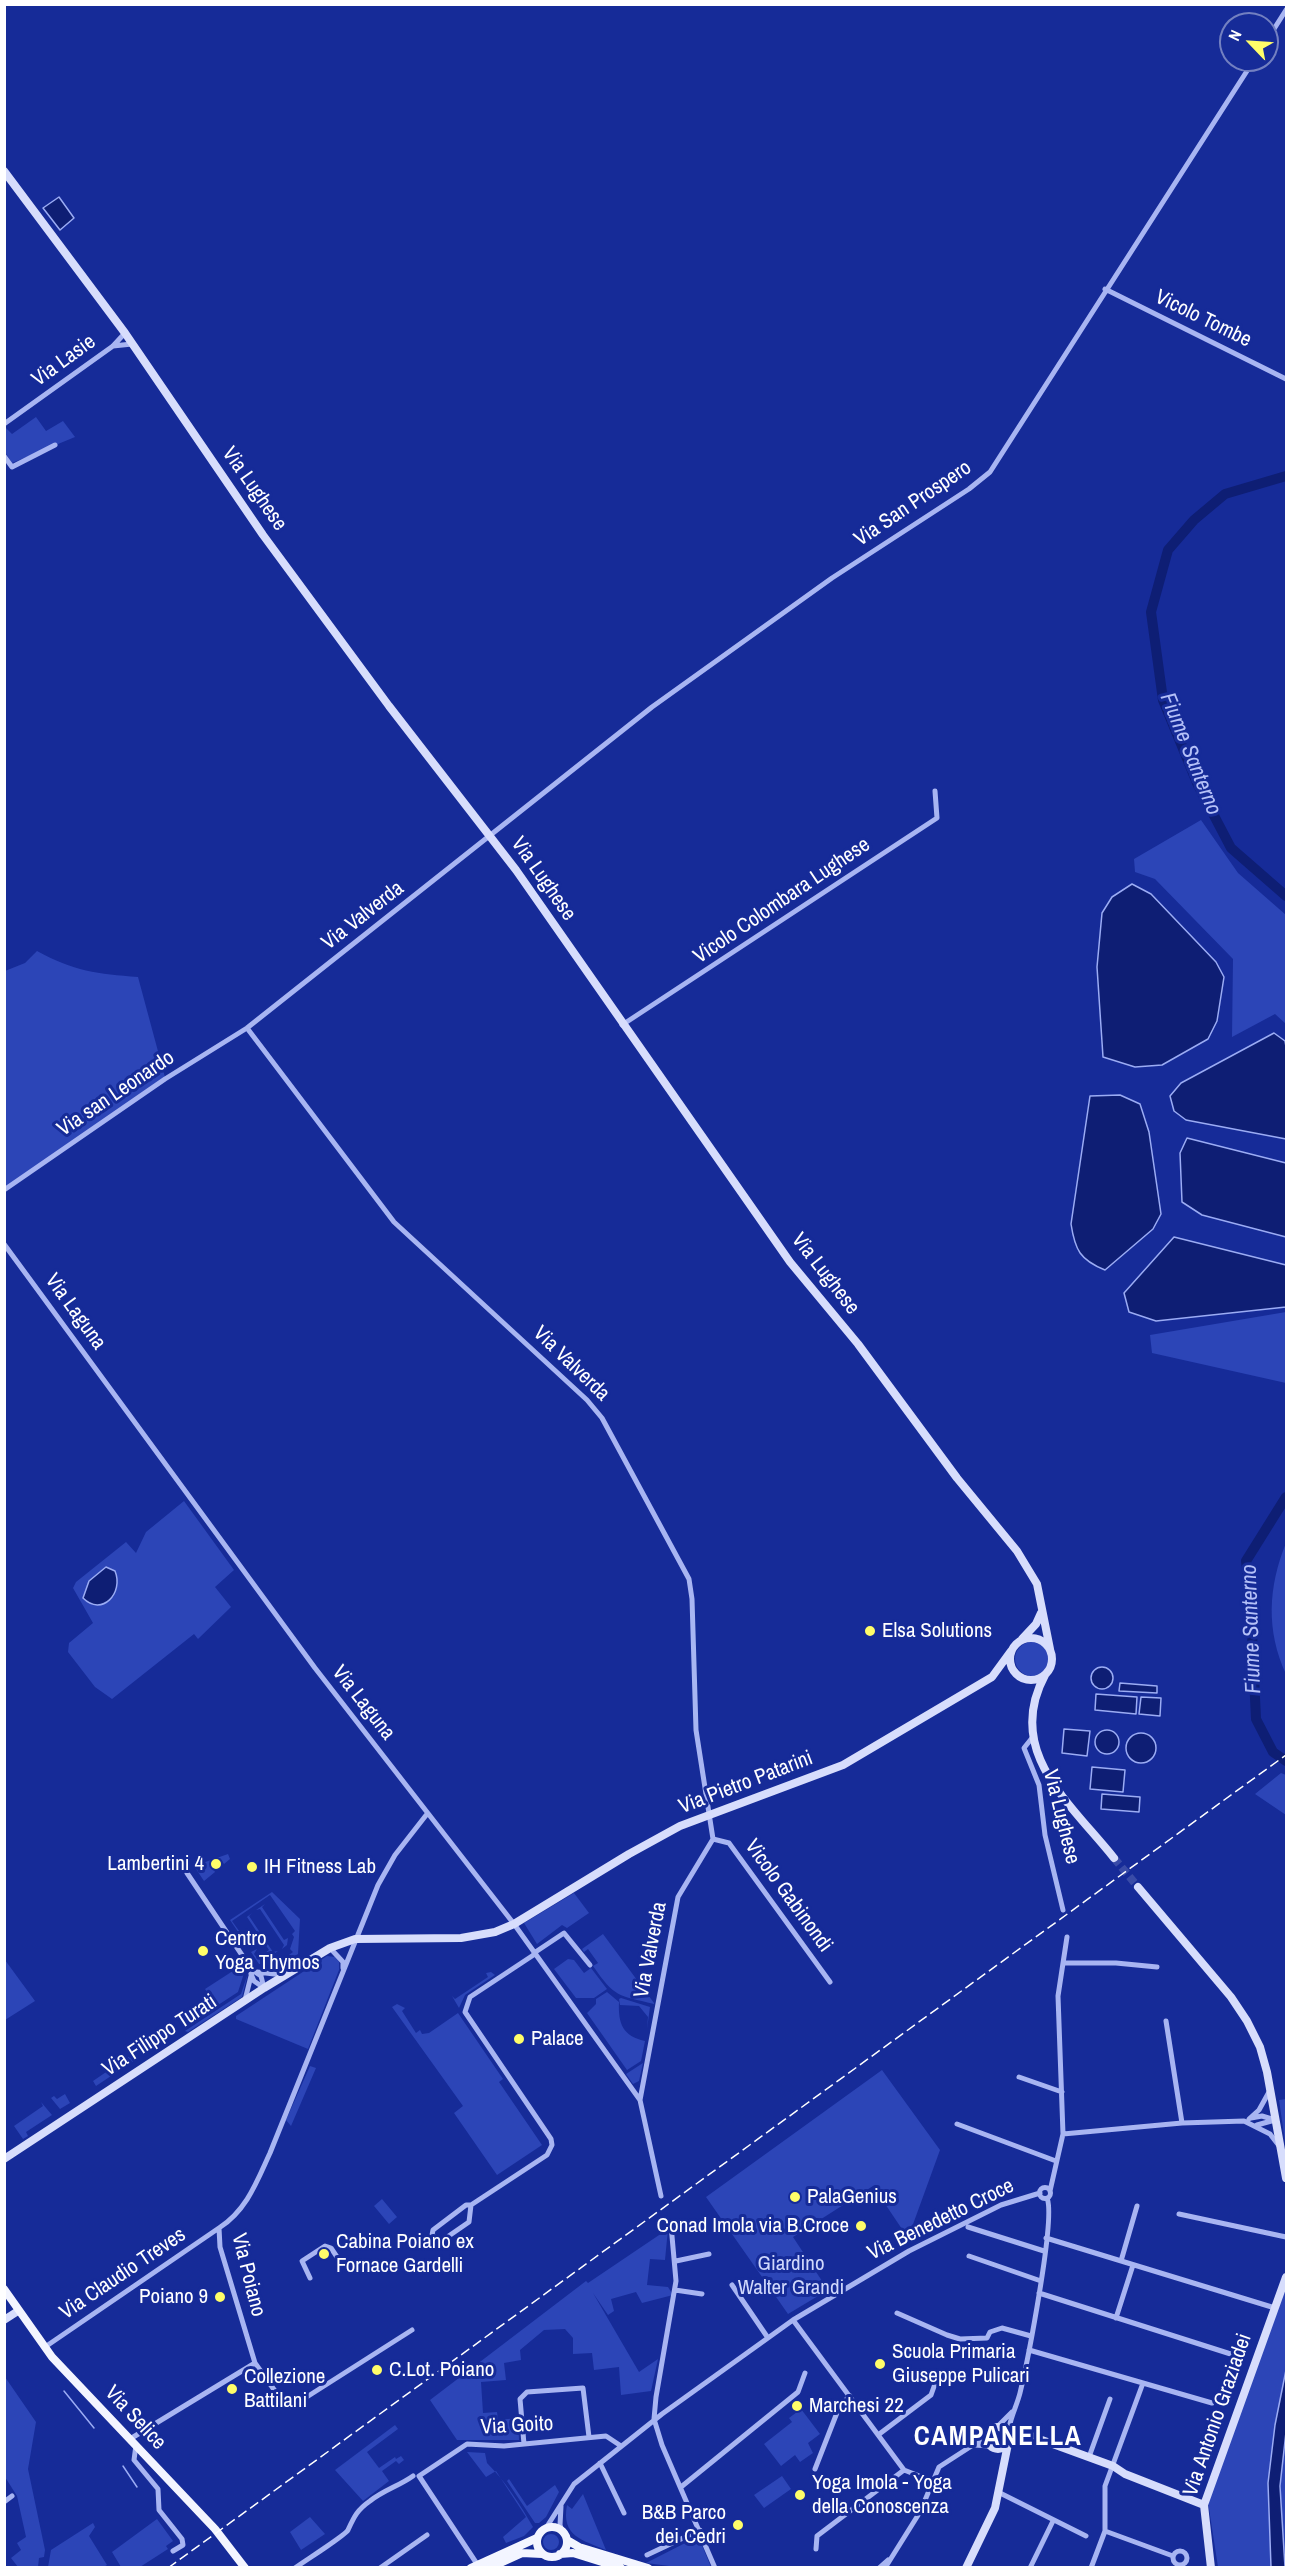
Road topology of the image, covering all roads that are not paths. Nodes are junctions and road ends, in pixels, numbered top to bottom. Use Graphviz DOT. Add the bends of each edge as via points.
graph roads {
  1 [pos="1246,72"];
  2 [pos="4,171"];
  3 [pos="1105,290"];
  4 [pos="125,333"];
  5 [pos="132,344"];
  6 [pos="113,346"];
  7 [pos="1287,379"];
  8 [pos="4,424"];
  9 [pos="55,446"];
  10 [pos="4,456"];
  11 [pos="935,791"];
  12 [pos="491,836"];
  13 [pos="622,1025"];
  14 [pos="247,1028"];
  15 [pos="4,1190"];
  16 [pos="4,1244"];
  17 [pos="1042,1611"];
  18 [pos="1020,1640"];
  19 [pos="1050,1648"];
  20 [pos="1011,1651"];
  21 [pos="1045,1675"];
  22 [pos="992,1677"];
  23 [pos="1019,1677"];
  24 [pos="1033,1698"];
  25 [pos="1032,1738"];
  26 [pos="427,1814"];
  27 [pos="708,1815"];
  28 [pos="713,1839"];
  29 [pos="1114,1858"];
  30 [pos="187,1872"];
  31 [pos="1138,1887"];
  32 [pos="1063,1910"];
  33 [pos="514,1924"];
  34 [pos="1067,1937"];
  35 [pos="355,1939"];
  36 [pos="330,1948"];
  37 [pos="535,1953"];
  38 [pos="1064,1963"];
  39 [pos="590,1965"];
  40 [pos="1157,1967"];
  41 [pos="343,1971"];
  42 [pos="253,1972"];
  43 [pos="285,1976"];
  44 [pos="830,1982"];
  45 [pos="264,1988"];
  46 [pos="244,2001"];
  47 [pos="1166,2022"];
  48 [pos="1019,2077"];
  49 [pos="1062,2092"];
  50 [pos="1269,2092"];
  51 [pos="640,2100"];
  52 [pos="1246,2120"];
  53 [pos="1275,2120"];
  54 [pos="1182,2123"];
  55 [pos="957,2124"];
  56 [pos="1255,2125"];
  57 [pos="1063,2134"];
  58 [pos="1280,2148"];
  59 [pos="4,2159"];
  60 [pos="1056,2162"];
  61 [pos="1287,2178"];
  62 [pos="1048,2189"];
  63 [pos="1040,2193"];
  64 [pos="661,2196"];
  65 [pos="1047,2198"];
  66 [pos="471,2205"];
  67 [pos="1137,2206"];
  68 [pos="460,2209"];
  69 [pos="470,2214"];
  70 [pos="1179,2214"];
  71 [pos="671,2225"];
  72 [pos="968,2227"];
  73 [pos="219,2228"];
  74 [pos="1287,2237"];
  75 [pos="1046,2238"];
  76 [pos="1044,2251"];
  77 [pos="709,2254"];
  78 [pos="969,2256"];
  79 [pos="339,2260"];
  80 [pos="676,2261"];
  81 [pos="1120,2261"];
  82 [pos="1133,2265"];
  83 [pos="1287,2277"];
  84 [pos="310,2278"];
  85 [pos="1041,2281"];
  86 [pos="732,2285"];
  87 [pos="4,2289"];
  88 [pos="675,2290"];
  89 [pos="1039,2293"];
  90 [pos="702,2294"];
  91 [pos="1275,2308"];
  92 [pos="18,2311"];
  93 [pos="897,2313"];
  94 [pos="1116,2318"];
  95 [pos="4,2320"];
  96 [pos="793,2320"];
  97 [pos="412,2330"];
  98 [pos="1031,2336"];
  99 [pos="768,2338"];
  100 [pos="45,2347"];
  101 [pos="1029,2350"];
  102 [pos="1237,2356"];
  103 [pos="255,2363"];
  104 [pos="805,2373"];
  105 [pos="936,2381"];
  106 [pos="1143,2383"];
  107 [pos="850,2396"];
  108 [pos="1110,2399"];
  109 [pos="1212,2403"];
  110 [pos="1015,2408"];
  111 [pos="654,2420"];
  112 [pos="998,2426"];
  113 [pos="1009,2434"];
  114 [pos="878,2435"];
  115 [pos="987,2436"];
  116 [pos="589,2437"];
  117 [pos="133,2442"];
  118 [pos="524,2444"];
  119 [pos="973,2445"];
  120 [pos="621,2446"];
  121 [pos="993,2447"];
  122 [pos="1089,2457"];
  123 [pos="600,2463"];
  124 [pos="1113,2466"];
  125 [pos="1004,2467"];
  126 [pos="815,2469"];
  127 [pos="904,2470"];
  128 [pos="413,2476"];
  129 [pos="932,2481"];
  130 [pos="681,2487"];
  131 [pos="1000,2493"];
  132 [pos="12,2496"];
  133 [pos="4,2502"];
  134 [pos="561,2502"];
  135 [pos="1204,2505"];
  136 [pos="624,2513"];
  137 [pos="1053,2521"];
  138 [pos="546,2528"];
  139 [pos="700,2530"];
  140 [pos="562,2531"];
  141 [pos="1105,2531"];
  142 [pos="427,2535"];
  143 [pos="1086,2536"];
  144 [pos="537,2538"];
  145 [pos="567,2540"];
  146 [pos="816,2549"];
  147 [pos="174,2551"];
  148 [pos="543,2554"];
  149 [pos="560,2554"];
  150 [pos="647,2555"];
  151 [pos="891,2556"];
  152 [pos="1173,2556"];
  153 [pos="604,2565"];
  154 [pos="474,2566"];
  155 [pos="245,2568"];
  156 [pos="295,2568"];
  157 [pos="380,2568"];
  158 [pos="489,2568"];
  159 [pos="621,2568"];
  160 [pos="648,2568"];
  161 [pos="715,2568"];
  162 [pos="879,2568"];
  163 [pos="885,2568"];
  164 [pos="966,2568"];
  165 [pos="1030,2568"];
  166 [pos="1091,2568"];
  167 [pos="1211,2568"];
  1 -- 3 [label="street, Via San Prospero"];
  2 -- 4 [label="main road, Via Lughese"];
  3 -- 7 [label="street, Vicolo Tombe"];
  3 -- 12 [label="street, Via San Prospero" via="990,472 832,578 652,707"];
  4 -- 5 [label="main road, Via Lughese"];
  4 -- 6 [label="street, Via Lasie"];
  5 -- 6 [label="street, Via Lasie"];
  5 -- 12 [label="main road, Via Lughese" via="270,544"];
  6 -- 8 [label="street, Via Lasie"];
  9 -- 10 [label="street" via="12,467"];
  11 -- 13 [label="street, Vicolo Colombara Lughese" via="937,818"];
  12 -- 13 [label="main road, Via Lughese"];
  12 -- 14 [label="street, Via Valverda"];
  13 -- 17 [label="main road, Via Lughese" via="711,1145 790,1262 1017,1551 1037,1584"];
  14 -- 15 [label="street, Via san Leonardo" via="165,1079"];
  14 -- 27 [label="street, Via Valverda" via="394,1222 602,1418 689,1579 696,1730"];
  16 -- 26 [label="street, Via Laguna"];
  17 -- 18 [label="main road" via="1036,1624"];
  17 -- 19 [label="main road, Via Lughese"];
  18 -- 19 [label="main road" via="1040,1639"];
  18 -- 20 [label="main road"];
  19 -- 21 [label="main road, Via Lughese" via="1052,1663"];
  20 -- 22 [label="main road, Via Pietro Patarini"];
  20 -- 23 [label="main road" via="1010,1664"];
  21 -- 23 [label="main road" via="1034,1680"];
  21 -- 24 [label="main road"];
  22 -- 23 [label="main road, Via Pietro Patarini"];
  22 -- 27 [label="main road, Via Pietro Patarini" via="843,1765"];
  23 -- 24 [label="main road"];
  24 -- 25 [label="main road"];
  25 -- 29 [label="main road" via="1046,1773"];
  25 -- 32 [label="street, Via Lughese" via="1023,1748 1039,1785 1045,1835"];
  26 -- 33 [label="street, Via Laguna"];
  26 -- 35 [label="street, Via Poiano" via="395,1855"];
  27 -- 28 [label="street, Via Valverda"];
  27 -- 33 [label="main road, Via Pietro Patarini" via="656,1838"];
  28 -- 44 [label="street, Vicolo Gabinondi" via="729,1843"];
  28 -- 51 [label="street, Via Valverda" via="678,1897"];
  30 -- 42 [label="street"];
  31 -- 50 [label="main road" via="1232,1996 1260,2047"];
  33 -- 35 [label="main road, Via Filippo Turati" via="479,1936"];
  33 -- 37 [label="street, Via Laguna"];
  34 -- 38 [label="street"];
  35 -- 36 [label="main road, Via Filippo Turati"];
  35 -- 41 [label="street, Via Poiano"];
  36 -- 41 [label="street" via="343,1962"];
  36 -- 43 [label="main road, Via Filippo Turati"];
  37 -- 39 [label="street" via="564,1933"];
  37 -- 51 [label="street, Via Laguna"];
  37 -- 66 [label="street" via="470,1997 465,2012 552,2145 547,2155"];
  38 -- 40 [label="street"];
  38 -- 49 [label="street" via="1058,1996"];
  41 -- 73 [label="street, Via Poiano" via="251,2193 234,2219"];
  42 -- 43 [label="street"];
  42 -- 45 [label="street"];
  42 -- 46 [label="street"];
  43 -- 45 [label="main road, Via Filippo Turati"];
  45 -- 46 [label="main road, Via Filippo Turati"];
  46 -- 59 [label="main road, Via Filippo Turati"];
  47 -- 54 [label="street"];
  48 -- 49 [label="street"];
  49 -- 57 [label="street"];
  50 -- 52 [label="street" via="1259,2110"];
  50 -- 53 [label="main road"];
  51 -- 64 [label="street, Via Laguna"];
  52 -- 53 [label="street" via="1262,2116"];
  52 -- 54 [label="street"];
  52 -- 56 [label="street"];
  53 -- 56 [label="street"];
  53 -- 58 [label="main road"];
  54 -- 57 [label="street"];
  55 -- 60 [label="street"];
  56 -- 58 [label="street" via="1270,2134"];
  57 -- 60 [label="street"];
  58 -- 61 [label="main road"];
  60 -- 62 [label="street"];
  62 -- 63 [label="street"];
  62 -- 65 [label="street"];
  63 -- 65 [label="street"];
  63 -- 96 [label="street, Via Benedetto Croce" via="1001,2205 917,2247"];
  65 -- 75 [label="street"];
  66 -- 68 [label="street"];
  66 -- 69 [label="street"];
  67 -- 81 [label="street"];
  68 -- 69 [label="street"];
  68 -- 69 [label="street" via="433,2230 436,2240 469,2222"];
  70 -- 74 [label="street"];
  71 -- 80 [label="street"];
  72 -- 76 [label="street"];
  73 -- 100 [label="street, Via Claudio Treves"];
  73 -- 103 [label="street, Via Poiano" via="220,2247"];
  75 -- 76 [label="street"];
  75 -- 81 [label="street"];
  76 -- 85 [label="street"];
  77 -- 80 [label="street"];
  78 -- 85 [label="street"];
  79 -- 84 [label="street" via="325,2246 302,2261"];
  80 -- 88 [label="street"];
  81 -- 82 [label="street"];
  82 -- 91 [label="street"];
  82 -- 94 [label="street"];
  83 -- 91 [label="main road, Via Antonio Graziadei"];
  85 -- 89 [label="street"];
  86 -- 99 [label="street"];
  87 -- 92 [label="main road, Via Selice"];
  88 -- 90 [label="street"];
  88 -- 111 [label="street"];
  89 -- 94 [label="street"];
  89 -- 98 [label="street"];
  91 -- 135 [label="main road, Via Antonio Graziadei"];
  92 -- 95 [label="main road"];
  92 -- 100 [label="main road, Via Selice"];
  93 -- 98 [label="street" via="960,2339 987,2338 990,2332 1002,2328"];
  94 -- 102 [label="street"];
  96 -- 99 [label="street, Via Benedetto Croce"];
  96 -- 107 [label="street"];
  97 -- 103 [label="street, Via Poiano" via="291,2407 285,2405"];
  98 -- 101 [label="street"];
  99 -- 111 [label="street, Via Benedetto Croce"];
  100 -- 117 [label="main road, Via Selice"];
  101 -- 106 [label="street"];
  101 -- 110 [label="street"];
  103 -- 117 [label="street"];
  104 -- 130 [label="street" via="798,2392"];
  105 -- 114 [label="street" via="931,2395"];
  106 -- 109 [label="street"];
  106 -- 124 [label="street"];
  107 -- 114 [label="street"];
  107 -- 126 [label="street" via="840,2405"];
  108 -- 122 [label="street"];
  110 -- 112 [label="street"];
  110 -- 113 [label="street"];
  111 -- 120 [label="street, Via Benedetto Croce"];
  111 -- 130 [label="street"];
  112 -- 113 [label="main road"];
  112 -- 115 [label="main road"];
  113 -- 121 [label="main road" via="1006,2446"];
  113 -- 122 [label="main road"];
  113 -- 125 [label="main road"];
  114 -- 127 [label="street"];
  115 -- 119 [label="street"];
  115 -- 121 [label="main road"];
  116 -- 118 [label="street, Via Goito"];
  116 -- 118 [label="street" via="583,2388 527,2392 520,2399"];
  116 -- 120 [label="street, Via Goito" via="608,2436"];
  117 -- 147 [label="street" via="134,2460 158,2489 159,2510 182,2539 183,2545"];
  117 -- 155 [label="main road, Via Selice" via="224,2539"];
  118 -- 154 [label="street, Via Goito" via="463,2445 419,2476"];
  119 -- 121 [label="street"];
  119 -- 129 [label="street" via="943,2463"];
  120 -- 123 [label="street, Via Benedetto Croce"];
  121 -- 125 [label="main road" via="1001,2453"];
  122 -- 124 [label="main road"];
  123 -- 134 [label="street, Via Benedetto Croce" via="574,2484"];
  123 -- 136 [label="street"];
  124 -- 135 [label="main road"];
  124 -- 141 [label="street" via="1104,2490"];
  125 -- 131 [label="main road"];
  127 -- 129 [label="street"];
  127 -- 146 [label="street" via="817,2536"];
  128 -- 156 [label="street" via="368,2502 354,2516 348,2530"];
  129 -- 151 [label="street" via="915,2520"];
  130 -- 139 [label="street"];
  131 -- 137 [label="street"];
  131 -- 164 [label="main road"];
  132 -- 133 [label="street"];
  134 -- 138 [label="street, Via Benedetto Croce"];
  134 -- 140 [label="street"];
  135 -- 167 [label="main road, Via Antonio Graziadei"];
  137 -- 143 [label="street"];
  137 -- 165 [label="street"];
  138 -- 140 [label="main road"];
  138 -- 144 [label="main road"];
  139 -- 150 [label="street"];
  139 -- 161 [label="street"];
  140 -- 145 [label="main road"];
  141 -- 152 [label="street"];
  141 -- 166 [label="street"];
  142 -- 157 [label="street"];
  144 -- 148 [label="main road" via="537,2547"];
  144 -- 154 [label="main road"];
  145 -- 149 [label="main road"];
  145 -- 160 [label="main road"];
  148 -- 149 [label="main road"];
  148 -- 158 [label="main road" via="522,2553"];
  149 -- 153 [label="main road" via="573,2553"];
  151 -- 162 [label="street"];
  151 -- 163 [label="street"];
  153 -- 159 [label="main road"];
}
